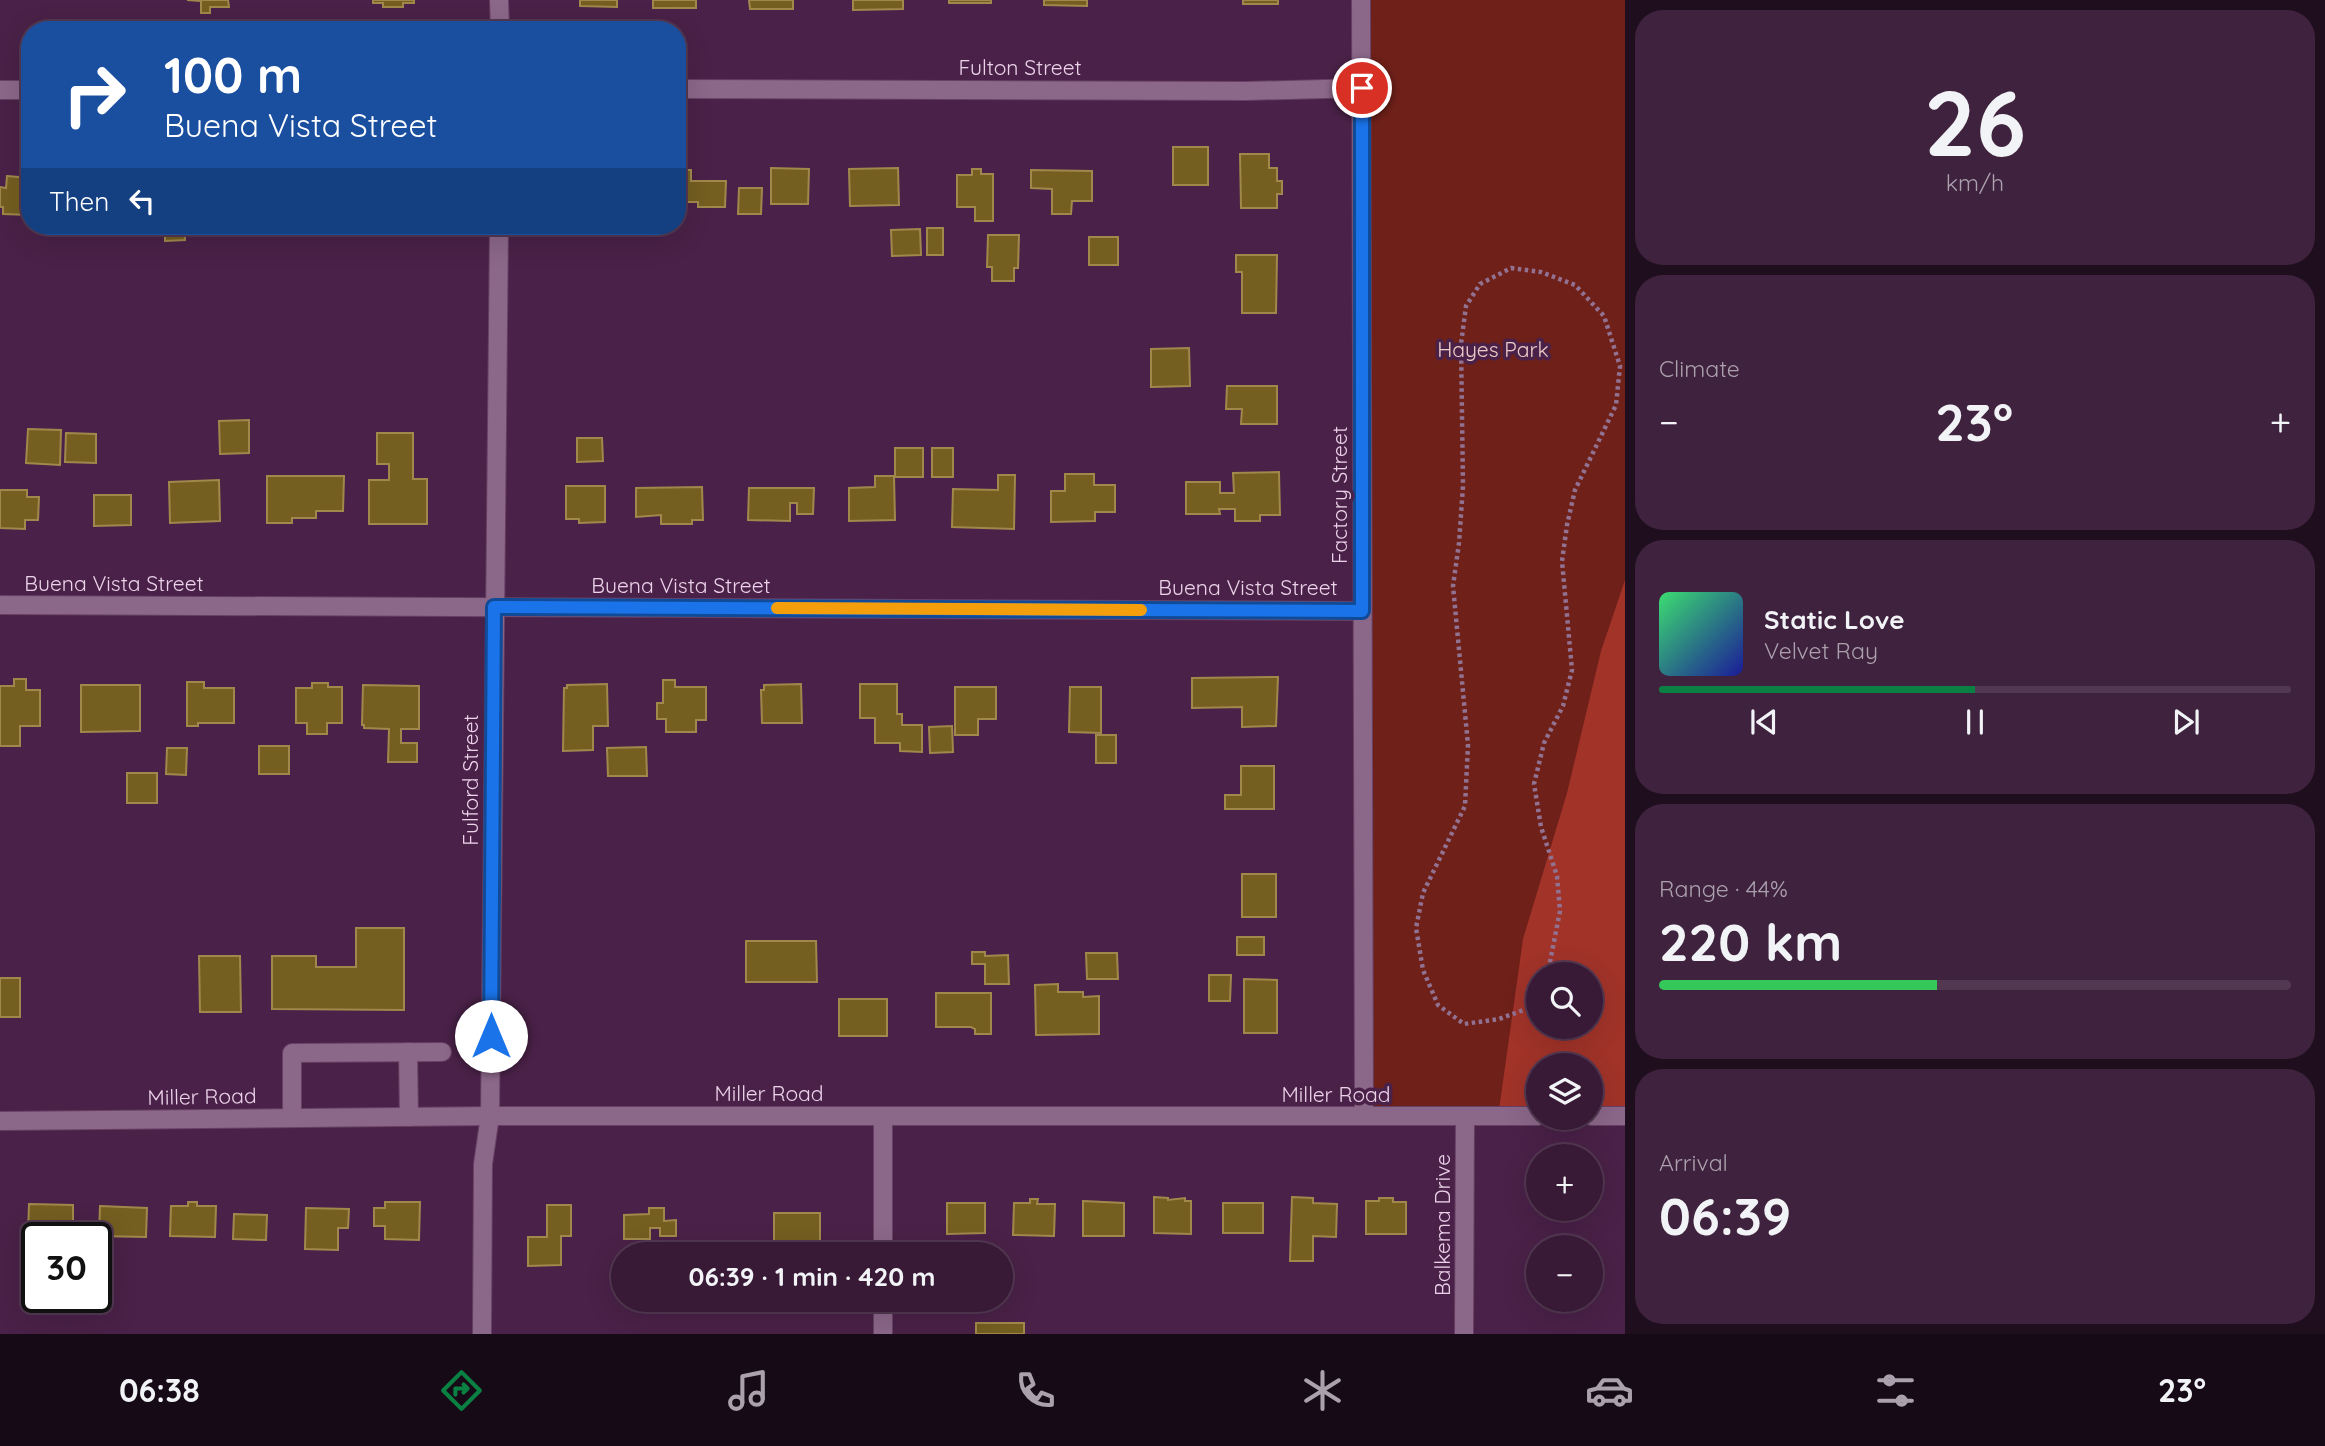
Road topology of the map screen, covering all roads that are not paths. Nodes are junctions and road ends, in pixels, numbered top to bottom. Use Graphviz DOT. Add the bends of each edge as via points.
graph roads {
  1 [pos="499,0"];
  2 [pos="1361,0"];
  3 [pos="500,21"];
  4 [pos="1362,88"];
  5 [pos="686,89"];
  6 [pos="0,90"];
  7 [pos="21,90"];
  8 [pos="499,235"];
  9 [pos="0,606"];
  10 [pos="494,607"];
  11 [pos="1362,611"];
  12 [pos="408,1052"];
  13 [pos="442,1052"];
  14 [pos="491,1116"];
  15 [pos="883,1116"];
  16 [pos="1364,1116"];
  17 [pos="1526,1116"];
  18 [pos="1603,1116"];
  19 [pos="1625,1116"];
  20 [pos="409,1117"];
  21 [pos="1465,1117"];
  22 [pos="292,1118"];
  23 [pos="0,1121"];
  24 [pos="883,1242"];
  25 [pos="883,1312"];
  26 [pos="482,1334"];
  27 [pos="883,1334"];
  28 [pos="1464,1334"];
  1 -- 3 [label="street"];
  2 -- 4 [label="street, Factory Street"];
  4 -- 5 [label="street, Fulton Street"];
  4 -- 11 [label="street, Factory Street"];
  6 -- 7 [label="street"];
  8 -- 10 [label="street, Fulford Street"];
  9 -- 10 [label="street, Buena Vista Street"];
  10 -- 11 [label="street, Buena Vista Street"];
  10 -- 14 [label="street, Fulford Street"];
  11 -- 16 [label="street, Factory Street"];
  12 -- 13 [label="street"];
  12 -- 20 [label="street"];
  12 -- 22 [label="street" via="292,1053"];
  14 -- 15 [label="street, Miller Road"];
  14 -- 20 [label="street, Miller Road"];
  14 -- 26 [label="street, Fulford Street" via="483,1164"];
  15 -- 16 [label="street, Miller Road"];
  15 -- 24 [label="street"];
  16 -- 21 [label="street, Miller Road"];
  17 -- 21 [label="street, Miller Road"];
  18 -- 19 [label="street"];
  20 -- 22 [label="street, Miller Road"];
  21 -- 28 [label="street, Balkema Drive"];
  22 -- 23 [label="street, Miller Road"];
  25 -- 27 [label="street"];
}
